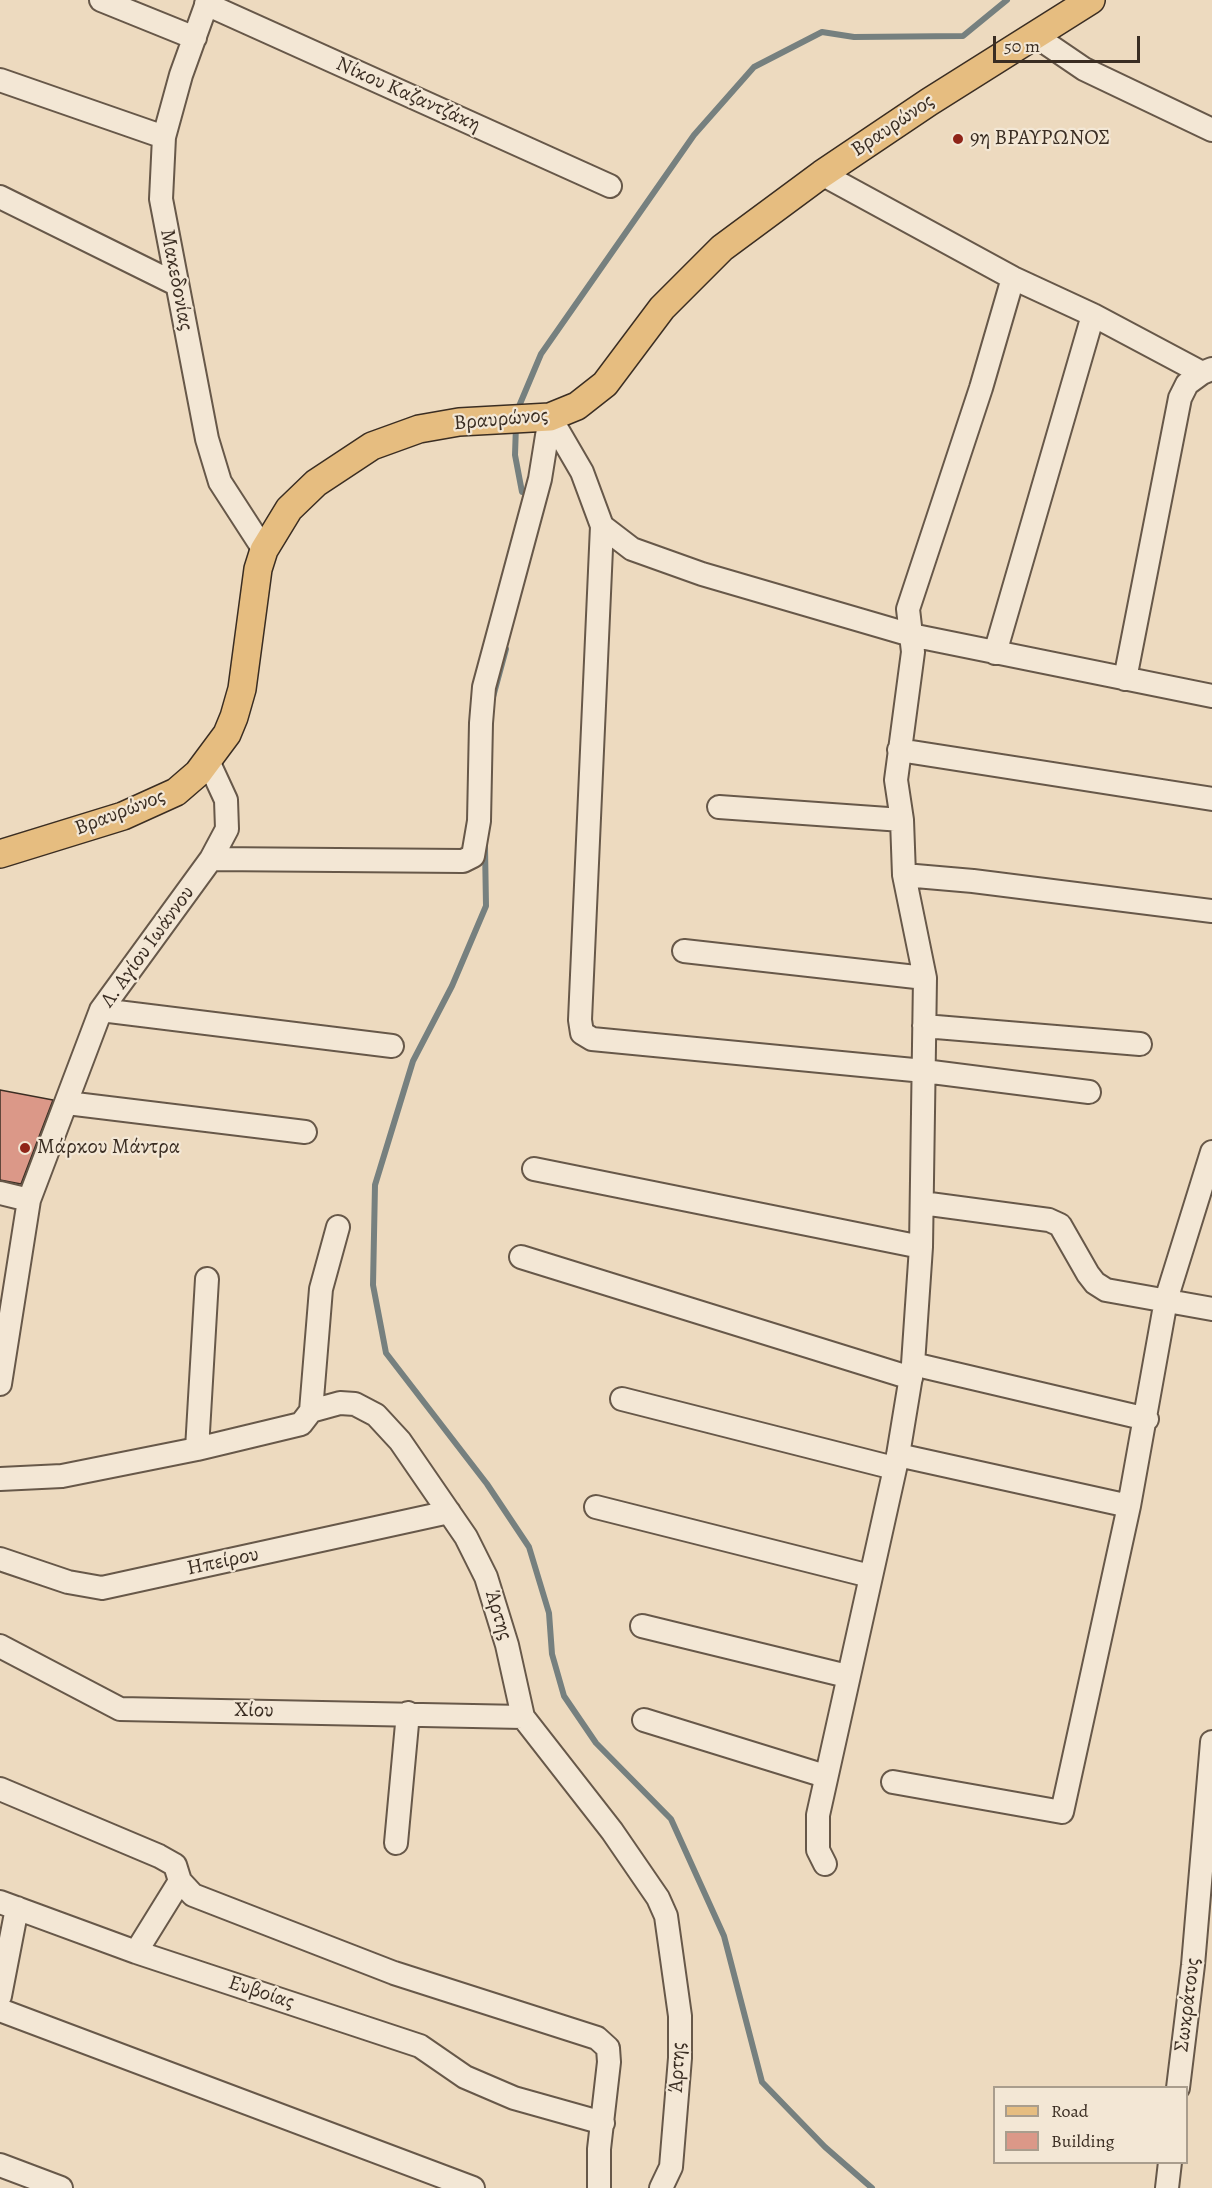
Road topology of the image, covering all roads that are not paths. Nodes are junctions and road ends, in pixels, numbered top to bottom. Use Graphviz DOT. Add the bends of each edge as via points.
graph roads {
  1 [pos="101,0"];
  2 [pos="1090,0"];
  3 [pos="207,2"];
  4 [pos="1034,35"];
  5 [pos="195,38"];
  6 [pos="0,80"];
  7 [pos="1211,128"];
  8 [pos="164,137"];
  9 [pos="822,174"];
  10 [pos="610,186"];
  11 [pos="0,197"];
  12 [pos="1013,278"];
  13 [pos="176,284"];
  14 [pos="1093,315"];
  15 [pos="1207,371"];
  16 [pos="540,418"];
  17 [pos="602,526"];
  18 [pos="264,550"];
  19 [pos="911,635"];
  20 [pos="995,653"];
  21 [pos="1125,679"];
  22 [pos="1212,696"];
  23 [pos="900,750"];
  24 [pos="208,761"];
  25 [pos="1212,799"];
  26 [pos="719,807"];
  27 [pos="902,820"];
  28 [pos="0,854"];
  29 [pos="211,859"];
  30 [pos="904,875"];
  31 [pos="1212,911"];
  32 [pos="684,951"];
  33 [pos="926,978"];
  34 [pos="101,1010"];
  35 [pos="924,1026"];
  36 [pos="1140,1044"];
  37 [pos="392,1046"];
  38 [pos="924,1071"];
  39 [pos="1089,1092"];
  40 [pos="67,1102"];
  41 [pos="305,1132"];
  42 [pos="1212,1152"];
  43 [pos="534,1168"];
  44 [pos="0,1193"];
  45 [pos="29,1200"];
  46 [pos="922,1203"];
  47 [pos="338,1227"];
  48 [pos="921,1247"];
  49 [pos="521,1257"];
  50 [pos="207,1279"];
  51 [pos="1166,1300"];
  52 [pos="1212,1309"];
  53 [pos="912,1371"];
  54 [pos="0,1384"];
  55 [pos="622,1399"];
  56 [pos="311,1411"];
  57 [pos="1147,1419"];
  58 [pos="197,1449"];
  59 [pos="896,1461"];
  60 [pos="0,1479"];
  61 [pos="1129,1506"];
  62 [pos="596,1507"];
  63 [pos="449,1512"];
  64 [pos="0,1559"];
  65 [pos="870,1576"];
  66 [pos="642,1626"];
  67 [pos="0,1646"];
  68 [pos="847,1676"];
  69 [pos="408,1713"];
  70 [pos="523,1717"];
  71 [pos="644,1720"];
  72 [pos="1212,1742"];
  73 [pos="825,1776"];
  74 [pos="893,1782"];
  75 [pos="0,1789"];
  76 [pos="396,1843"];
  77 [pos="825,1864"];
  78 [pos="180,1881"];
  79 [pos="9,1905"];
  80 [pos="136,1952"];
  81 [pos="0,1996"];
  82 [pos="0,2010"];
  83 [pos="1178,2086"];
  84 [pos="603,2123"];
  85 [pos="1170,2164"];
  86 [pos="0,2165"];
  87 [pos="61,2188"];
  88 [pos="473,2188"];
  89 [pos="599,2188"];
  90 [pos="661,2188"];
  91 [pos="1167,2188"];
  1 -- 5 [label="street"];
  2 -- 4 [label="main road, Βραυρώνος"];
  3 -- 5 [label="street, Μακεδονίας"];
  3 -- 10 [label="street, Νίκου Καζαντζάκη"];
  4 -- 7 [label="street" via="1084,69"];
  4 -- 9 [label="main road, Βραυρώνος"];
  5 -- 8 [label="street, Μακεδονίας"];
  6 -- 8 [label="street"];
  8 -- 13 [label="street, Μακεδονίας" via="161,199"];
  9 -- 12 [label="street"];
  9 -- 16 [label="main road, Βραυρώνος" via="697,271 662,308 605,384 589,398"];
  11 -- 13 [label="street"];
  12 -- 14 [label="street"];
  12 -- 19 [label="street" via="908,609"];
  13 -- 18 [label="street, Μακεδονίας" via="195,387 220,482"];
  14 -- 15 [label="street"];
  14 -- 20 [label="street"];
  15 -- 21 [label="street" via="1187,384 1179,398"];
  16 -- 17 [label="street" via="582,472"];
  16 -- 18 [label="main road, Βραυρώνος" via="459,422 419,429 372,446 334,469 299,498 279,522"];
  16 -- 29 [label="street" via="540,479 484,687 479,821 473,856 463,861"];
  17 -- 19 [label="street" via="632,549 682,567"];
  17 -- 38 [label="street" via="582,1033 592,1039"];
  18 -- 24 [label="main road, Βραυρώνος" via="242,689 227,734"];
  19 -- 20 [label="street"];
  19 -- 23 [label="street" via="913,652"];
  20 -- 21 [label="street"];
  21 -- 22 [label="street"];
  23 -- 25 [label="street"];
  23 -- 27 [label="street" via="896,780"];
  24 -- 28 [label="main road, Βραυρώνος" via="176,792 143,808"];
  24 -- 29 [label="street, Λ. Αγίου Ιωάννου" via="228,810 227,829"];
  26 -- 27 [label="street"];
  27 -- 30 [label="street"];
  29 -- 34 [label="street, Λ. Αγίου Ιωάννου"];
  30 -- 31 [label="street"];
  30 -- 33 [label="street"];
  32 -- 33 [label="street"];
  33 -- 35 [label="street"];
  34 -- 37 [label="street"];
  34 -- 40 [label="street, Λ. Αγίου Ιωάννου"];
  35 -- 36 [label="street"];
  35 -- 38 [label="street"];
  38 -- 39 [label="street"];
  38 -- 46 [label="street"];
  40 -- 41 [label="street"];
  40 -- 45 [label="street, Λ. Αγίου Ιωάννου"];
  42 -- 51 [label="street"];
  43 -- 48 [label="street"];
  44 -- 45 [label="street"];
  45 -- 54 [label="street, Λ. Αγίου Ιωάννου"];
  46 -- 48 [label="street"];
  46 -- 51 [label="street" via="1048,1220 1060,1225 1095,1283 1106,1290"];
  47 -- 56 [label="street" via="321,1289"];
  48 -- 53 [label="street"];
  49 -- 53 [label="street"];
  50 -- 58 [label="street"];
  51 -- 52 [label="street"];
  51 -- 57 [label="street"];
  53 -- 57 [label="street"];
  53 -- 59 [label="street"];
  55 -- 59 [label="street"];
  56 -- 58 [label="street, Άρτης" via="301,1424"];
  56 -- 63 [label="street, Άρτης" via="339,1403 355,1404 376,1414 400,1441"];
  57 -- 61 [label="street"];
  58 -- 60 [label="street, Άρτης" via="62,1476"];
  59 -- 61 [label="street"];
  59 -- 65 [label="street"];
  61 -- 74 [label="street" via="1062,1812"];
  62 -- 65 [label="street"];
  63 -- 64 [label="street, Ηπείρου" via="102,1588 68,1582"];
  63 -- 70 [label="street, Άρτης" via="486,1577"];
  65 -- 68 [label="street"];
  66 -- 68 [label="street"];
  67 -- 69 [label="street, Χίου" via="120,1709"];
  68 -- 73 [label="street"];
  69 -- 70 [label="street, Χίου"];
  69 -- 76 [label="street"];
  70 -- 90 [label="street, Άρτης" via="612,1831 666,1916 680,2016 680,2058 671,2167"];
  71 -- 73 [label="street"];
  72 -- 83 [label="street, Σωκράτους"];
  73 -- 77 [label="street" via="816,1834"];
  75 -- 78 [label="street" via="159,1856 175,1865"];
  78 -- 80 [label="street"];
  78 -- 84 [label="street" via="193,1895 394,1973 597,2038 608,2048 609,2062"];
  79 -- 80 [label="street, Ευβοίας"];
  79 -- 81 [label="street"];
  80 -- 84 [label="street, Ευβοίας" via="420,2046 465,2077 514,2098"];
  82 -- 88 [label="street"];
  84 -- 89 [label="street"];
  85 -- 91 [label="street"];
  86 -- 87 [label="street"];
}
